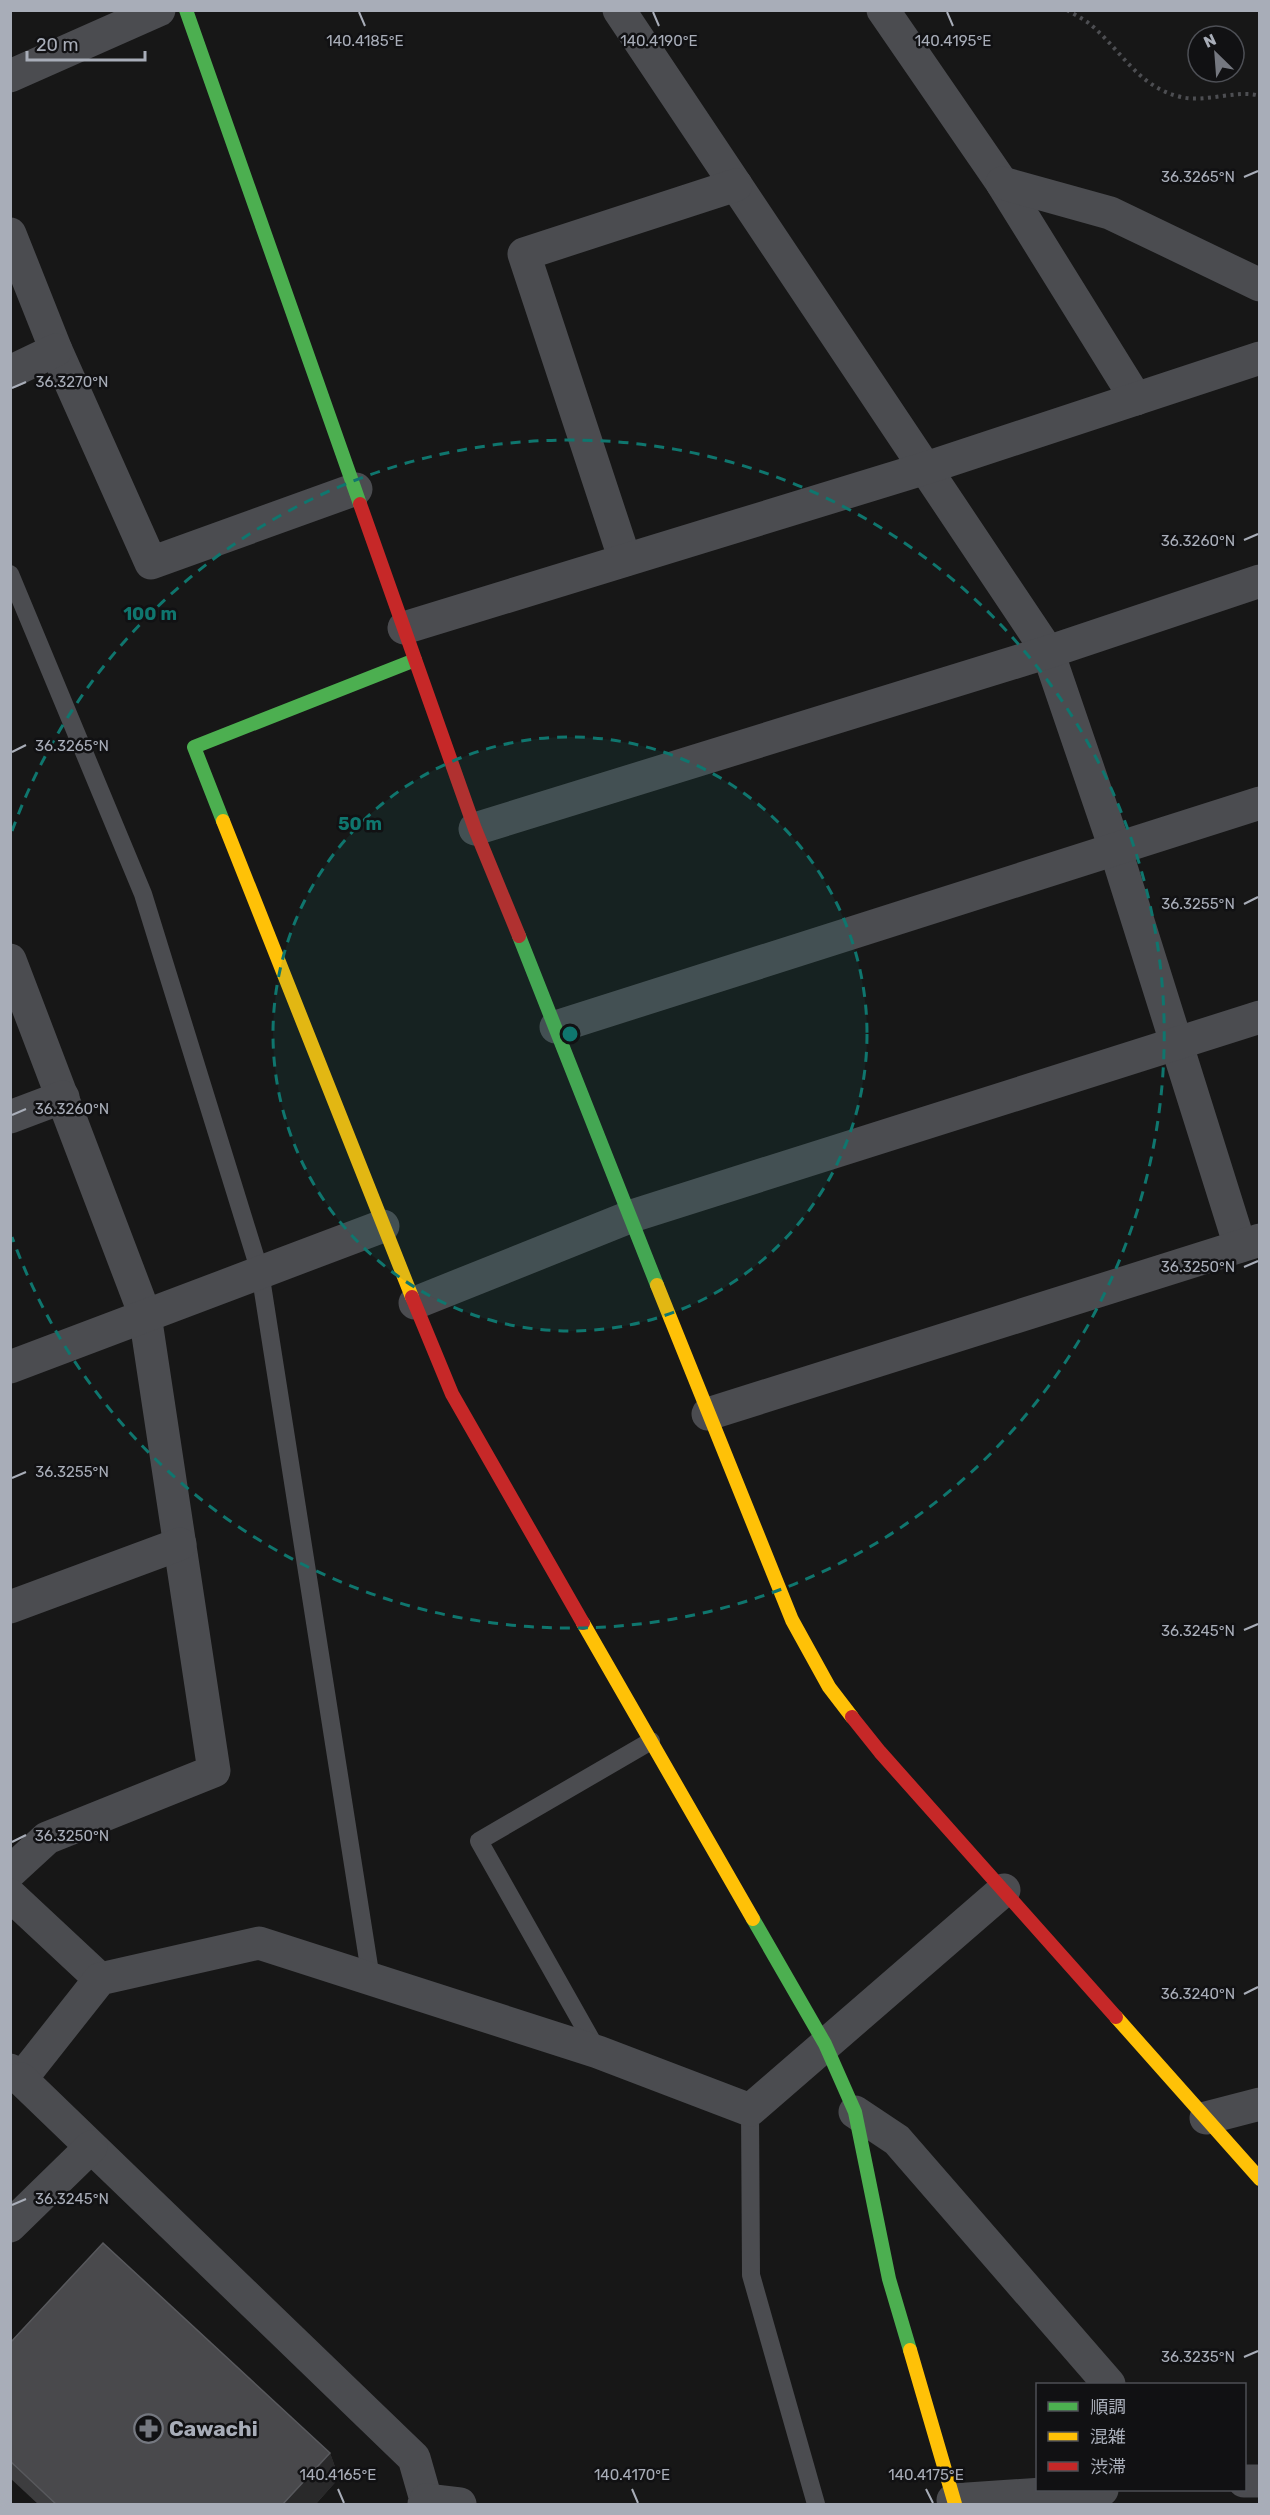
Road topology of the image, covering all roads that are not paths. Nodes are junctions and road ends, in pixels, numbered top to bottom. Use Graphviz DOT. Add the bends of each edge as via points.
graph roads {
  1 [pos="159,10"];
  2 [pos="186,10"];
  3 [pos="619,10"];
  4 [pos="883,10"];
  5 [pos="10,76"];
  6 [pos="1002,183"];
  7 [pos="736,184"];
  8 [pos="10,234"];
  9 [pos="1260,285"];
  10 [pos="56,350"];
  11 [pos="1260,358"];
  12 [pos="10,372"];
  13 [pos="1136,399"];
  14 [pos="926,468"];
  15 [pos="356,489"];
  16 [pos="625,560"];
  17 [pos="10,574"];
  18 [pos="1260,581"];
  19 [pos="404,628"];
  20 [pos="1048,652"];
  21 [pos="415,660"];
  22 [pos="1260,803"];
  23 [pos="475,829"];
  24 [pos="1116,848"];
  25 [pos="10,960"];
  26 [pos="1260,1017"];
  27 [pos="556,1027"];
  28 [pos="1177,1043"];
  29 [pos="63,1096"];
  30 [pos="10,1117"];
  31 [pos="632,1216"];
  32 [pos="383,1226"];
  33 [pos="1250,1243"];
  34 [pos="260,1272"];
  35 [pos="415,1303"];
  36 [pos="145,1315"];
  37 [pos="10,1366"];
  38 [pos="708,1414"];
  39 [pos="180,1544"];
  40 [pos="10,1607"];
  41 [pos="651,1741"];
  42 [pos="10,1872"];
  43 [pos="1004,1890"];
  44 [pos="10,1895"];
  45 [pos="100,1979"];
  46 [pos="371,1979"];
  47 [pos="825,2044"];
  48 [pos="597,2052"];
  49 [pos="16,2075"];
  50 [pos="1260,2104"];
  51 [pos="750,2110"];
  52 [pos="855,2112"];
  53 [pos="1206,2118"];
  54 [pos="91,2147"];
  55 [pos="1260,2179"];
  56 [pos="10,2226"];
  57 [pos="1107,2383"];
  58 [pos="1089,2491"];
  59 [pos="425,2502"];
  60 [pos="954,2502"];
  61 [pos="460,2505"];
  62 [pos="816,2505"];
  1 -- 5 [label="street"];
  2 -- 15 [label="street"];
  3 -- 7 [label="street"];
  4 -- 6 [label="street"];
  6 -- 9 [label="street" via="1110,213"];
  6 -- 13 [label="street"];
  7 -- 14 [label="street"];
  7 -- 16 [label="street" via="524,254"];
  8 -- 10 [label="street"];
  10 -- 12 [label="street"];
  10 -- 15 [label="street" via="151,563"];
  11 -- 13 [label="street"];
  13 -- 14 [label="street"];
  14 -- 16 [label="street"];
  14 -- 20 [label="street"];
  15 -- 19 [label="street"];
  16 -- 19 [label="street"];
  17 -- 34 [label="lane" via="143,894"];
  18 -- 20 [label="street"];
  19 -- 21 [label="street"];
  20 -- 23 [label="street"];
  20 -- 24 [label="street"];
  21 -- 23 [label="street"];
  21 -- 32 [label="street" via="194,747"];
  22 -- 24 [label="street"];
  23 -- 27 [label="street"];
  24 -- 27 [label="street"];
  24 -- 28 [label="street"];
  25 -- 29 [label="street"];
  26 -- 28 [label="street"];
  27 -- 31 [label="street"];
  28 -- 31 [label="street"];
  28 -- 33 [label="street"];
  29 -- 30 [label="street"];
  29 -- 36 [label="street"];
  31 -- 35 [label="street"];
  31 -- 38 [label="street"];
  32 -- 34 [label="street"];
  32 -- 35 [label="street"];
  33 -- 38 [label="street"];
  34 -- 36 [label="street"];
  34 -- 46 [label="lane"];
  35 -- 41 [label="street" via="452,1394"];
  36 -- 37 [label="street"];
  36 -- 39 [label="street"];
  38 -- 43 [label="street" via="792,1620 829,1687 880,1752"];
  39 -- 40 [label="street"];
  39 -- 42 [label="street" via="214,1771 47,1839"];
  41 -- 47 [label="street"];
  41 -- 48 [label="lane" via="479,1841"];
  43 -- 47 [label="street"];
  43 -- 53 [label="street"];
  44 -- 45 [label="street"];
  45 -- 46 [label="street" via="259,1943"];
  45 -- 49 [label="street"];
  46 -- 48 [label="street"];
  47 -- 51 [label="street"];
  47 -- 52 [label="street"];
  48 -- 51 [label="street"];
  49 -- 54 [label="street"];
  50 -- 53 [label="street"];
  51 -- 62 [label="lane" via="751,2275"];
  52 -- 57 [label="street" via="897,2140"];
  52 -- 60 [label="street" via="889,2279"];
  53 -- 55 [label="street"];
  54 -- 56 [label="street"];
  54 -- 59 [label="street" via="414,2458"];
  58 -- 60 [label="street"];
  59 -- 61 [label="street"];
}
